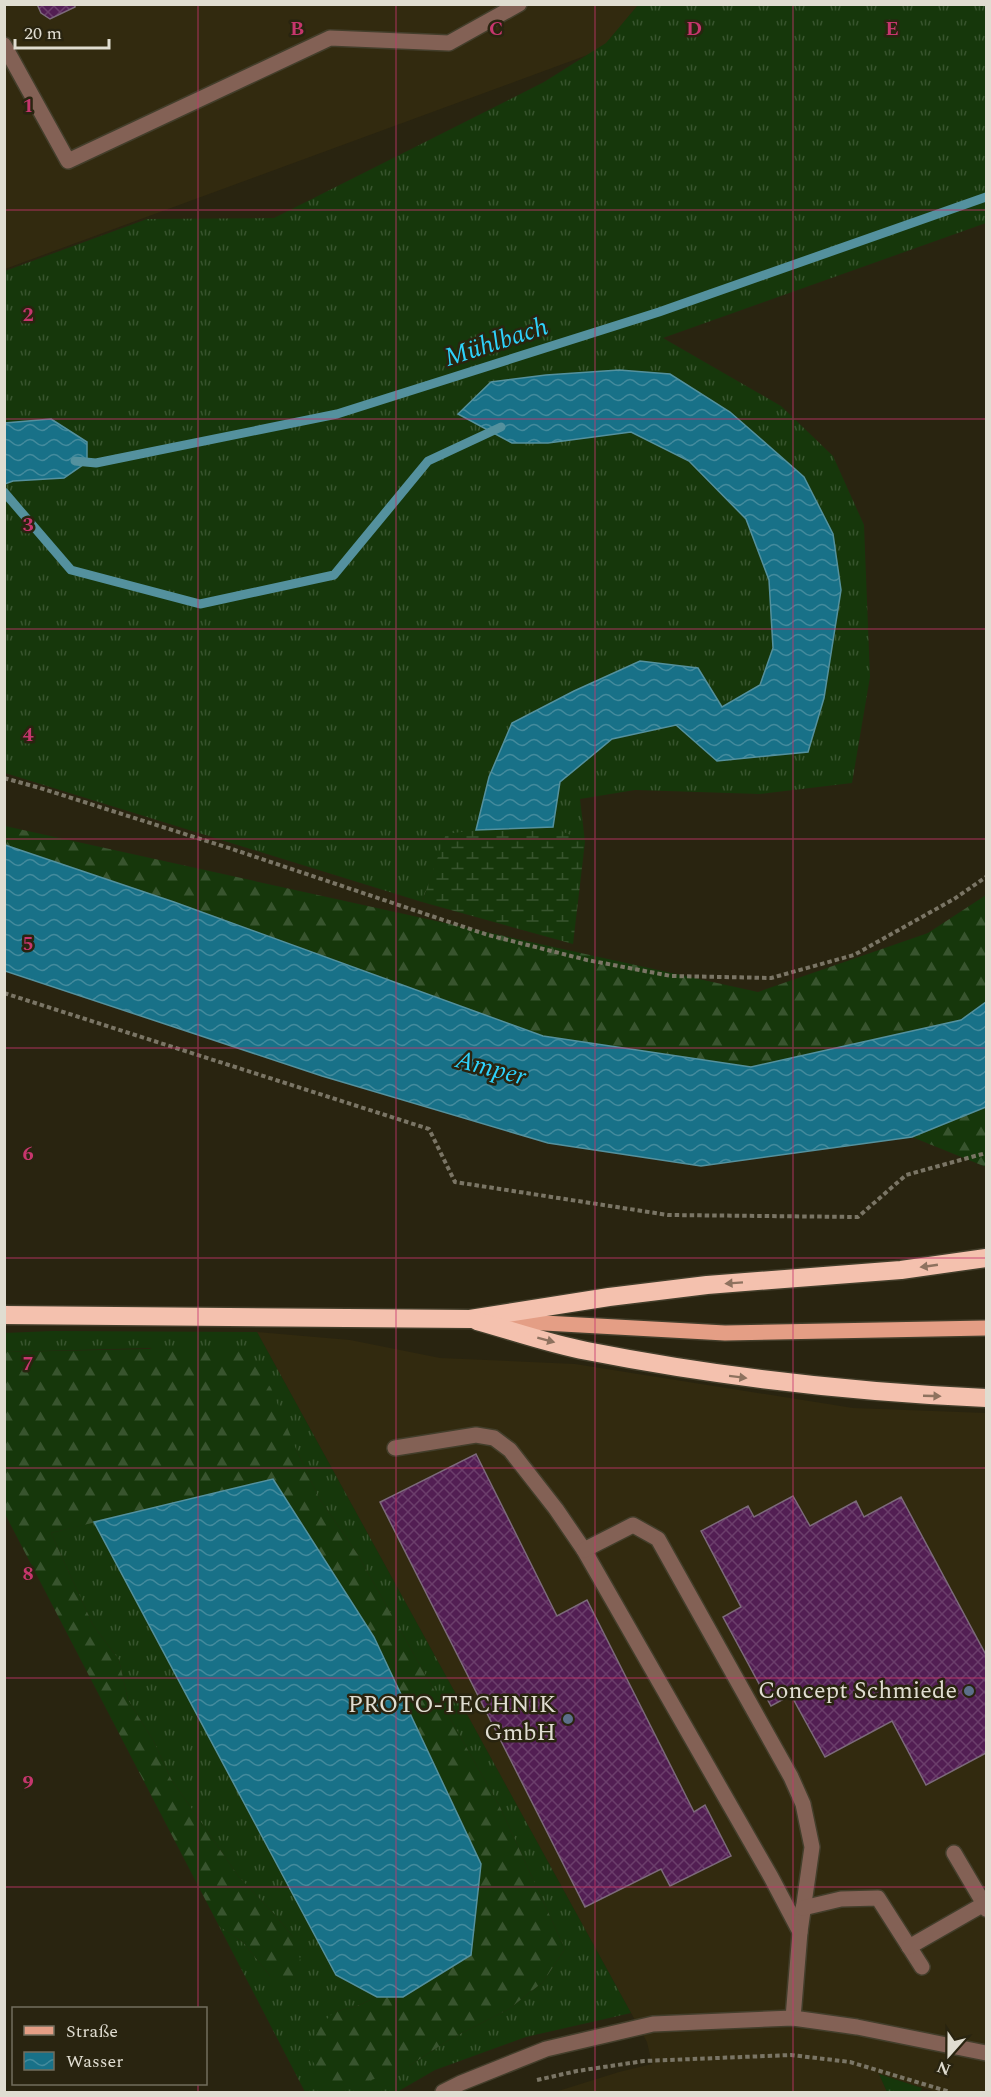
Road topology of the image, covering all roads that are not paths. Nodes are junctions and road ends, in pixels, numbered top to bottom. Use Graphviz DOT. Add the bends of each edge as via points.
graph roads {
  1 [pos="519,4"];
  2 [pos="4,45"];
  3 [pos="987,1258"];
  4 [pos="4,1315"];
  5 [pos="470,1319"];
  6 [pos="987,1328"];
  7 [pos="987,1398"];
  8 [pos="395,1448"];
  9 [pos="584,1550"];
  10 [pos="954,1853"];
  11 [pos="985,1906"];
  12 [pos="803,1908"];
  13 [pos="800,1932"];
  14 [pos="909,1947"];
  15 [pos="922,1967"];
  16 [pos="793,2018"];
  17 [pos="987,2053"];
  18 [pos="443,2092"];
  1 -- 2 [label="street" via="449,43 330,38 68,161"];
  3 -- 5 [label="highway, one-way" via="901,1270 707,1285"];
  4 -- 5 [label="highway"];
  5 -- 6 [label="main road" via="725,1333"];
  5 -- 7 [label="highway, one-way" via="585,1351 733,1376 904,1395"];
  8 -- 9 [label="street" via="476,1435 494,1438 510,1450"];
  9 -- 12 [label="street" via="633,1525 658,1539 803,1804 812,1847"];
  9 -- 13 [label="street"];
  10 -- 11 [label="street"];
  11 -- 14 [label="street"];
  12 -- 13 [label="street"];
  12 -- 14 [label="street" via="841,1899 878,1898"];
  13 -- 16 [label="street"];
  14 -- 15 [label="street"];
  16 -- 17 [label="street"];
  16 -- 18 [label="street" via="653,2024 546,2049"];
}
